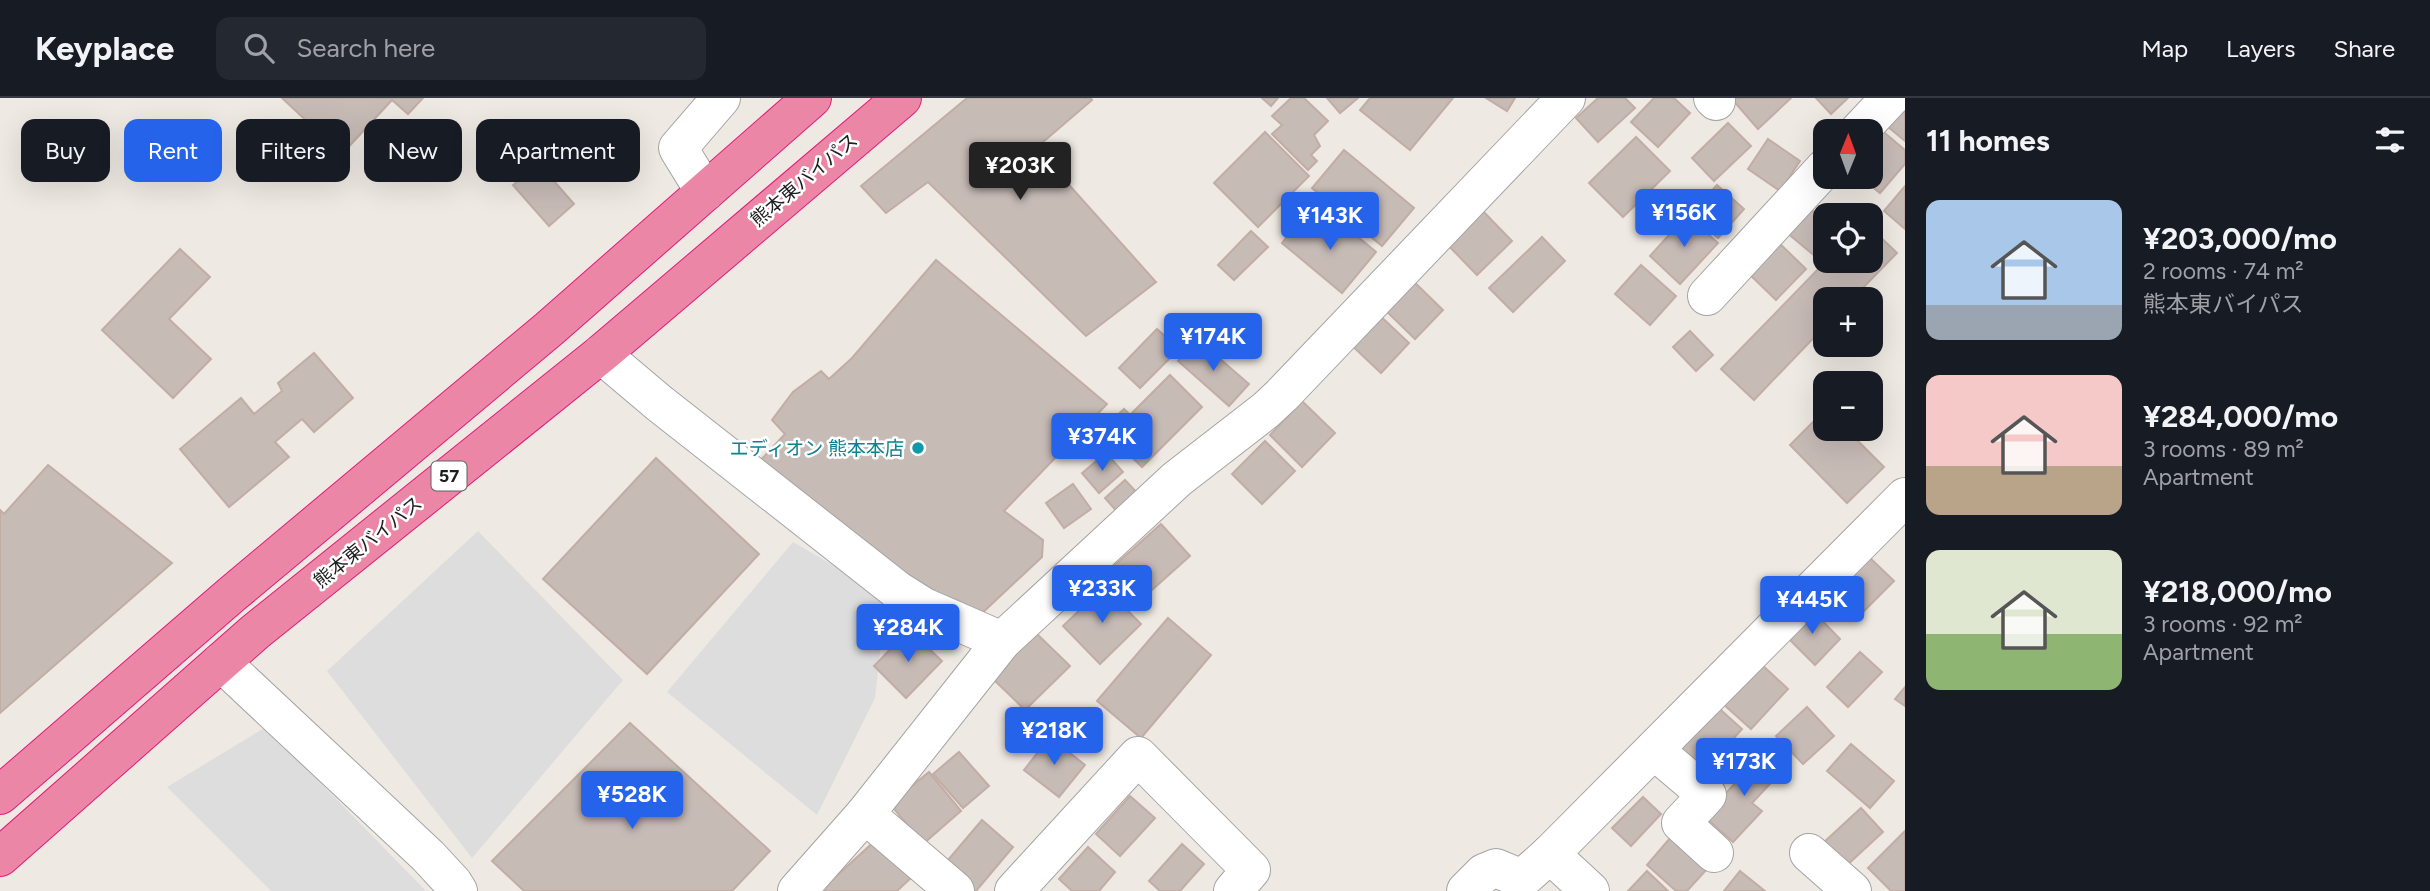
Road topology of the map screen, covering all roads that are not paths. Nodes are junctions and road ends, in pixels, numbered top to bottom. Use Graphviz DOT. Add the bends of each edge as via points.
graph roads {
  1 [pos="722,98"];
  2 [pos="812,98"];
  3 [pos="902,98"];
  4 [pos="1566,98"];
  5 [pos="1890,98"];
  6 [pos="1870,119"];
  7 [pos="1813,181"];
  8 [pos="705,192"];
  9 [pos="1707,296"];
  10 [pos="601,354"];
  11 [pos="1905,497"];
  12 [pos="1002,641"];
  13 [pos="221,662"];
  14 [pos="1654,750"];
  15 [pos="0,795"];
  16 [pos="865,814"];
  17 [pos="1714,853"];
  18 [pos="1809,853"];
  19 [pos="1550,854"];
  20 [pos="0,857"];
  21 [pos="1253,884"];
  22 [pos="458,891"];
  23 [pos="797,891"];
  24 [pos="956,891"];
  25 [pos="1014,891"];
  26 [pos="1466,891"];
  27 [pos="1590,891"];
  28 [pos="1852,891"];
  1 -- 8 [label="street" via="678,148"];
  2 -- 8 [label="highway, 57"];
  3 -- 10 [label="highway, 熊本東バイパス / 57"];
  4 -- 12 [label="street" via="1282,395 1178,479"];
  5 -- 6 [label="street"];
  7 -- 9 [label="street"];
  8 -- 15 [label="highway, 57"];
  10 -- 12 [label="street" via="897,590"];
  10 -- 13 [label="highway, 熊本東バイパス / 57"];
  11 -- 14 [label="street"];
  12 -- 16 [label="street"];
  13 -- 20 [label="highway, 熊本東バイパス / 57"];
  13 -- 22 [label="street" via="428,856"];
  14 -- 17 [label="street" via="1707,795 1681,823"];
  14 -- 19 [label="street"];
  16 -- 23 [label="street"];
  16 -- 24 [label="street"];
  18 -- 28 [label="street"];
  19 -- 26 [label="street" via="1522,879 1496,867"];
  19 -- 27 [label="street"];
  21 -- 25 [label="street" via="1138,756"];
}
